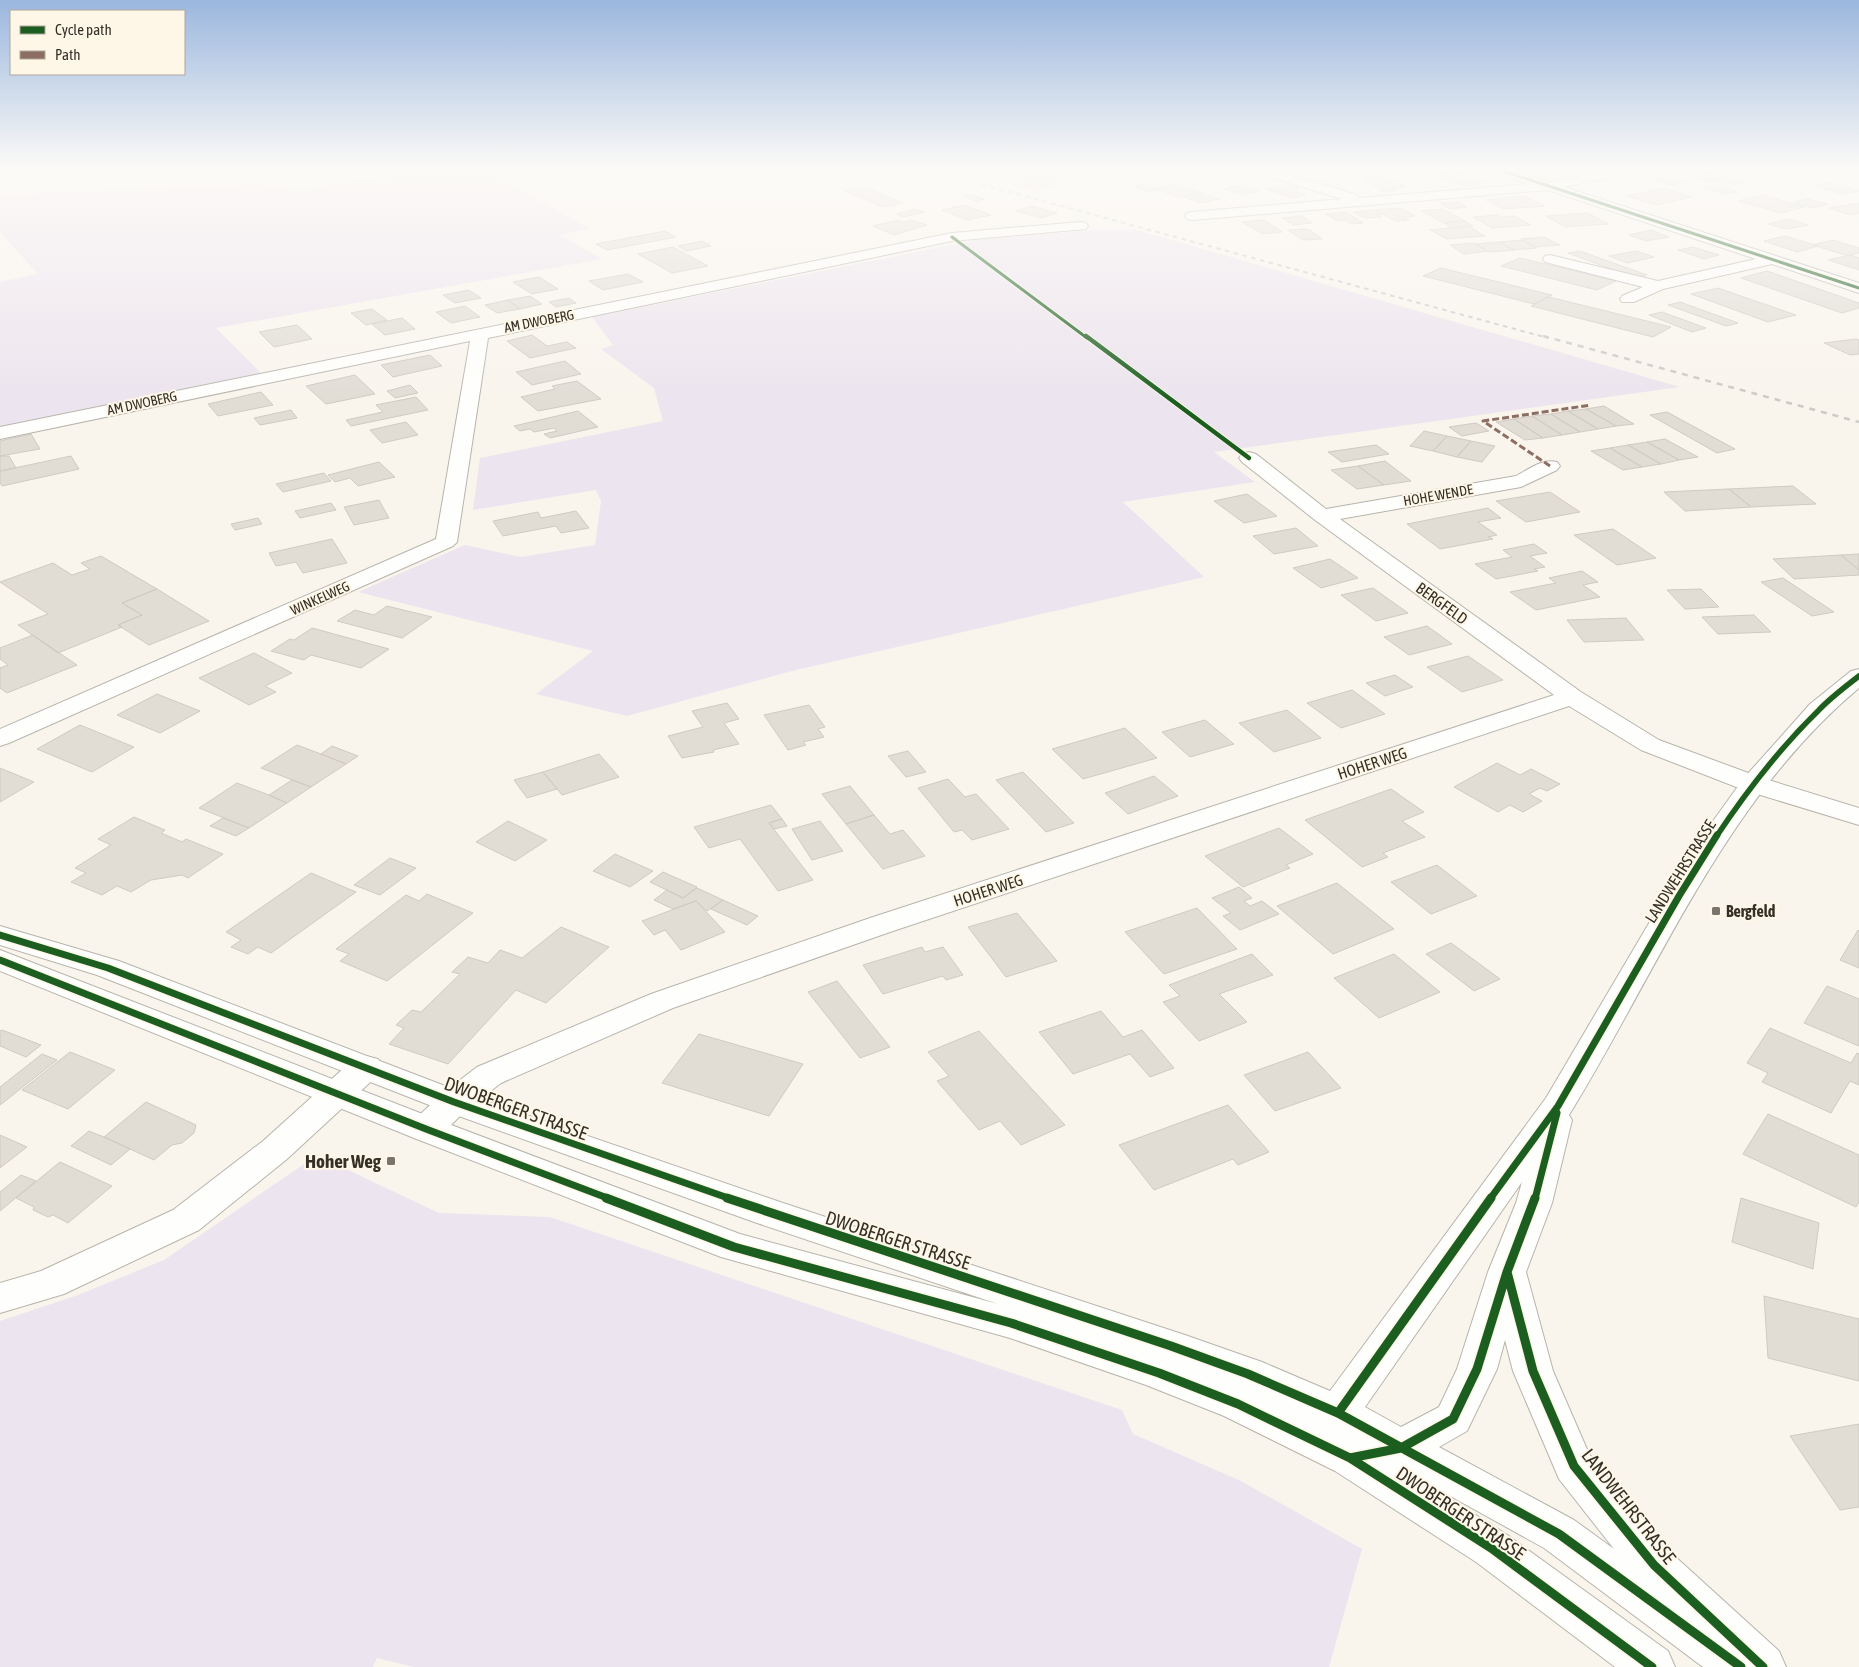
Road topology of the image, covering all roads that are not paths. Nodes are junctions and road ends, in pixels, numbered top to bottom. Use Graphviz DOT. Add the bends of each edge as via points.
graph roads {
  1 [pos="909,246"];
  2 [pos="1731,246"];
  3 [pos="1550,258"];
  4 [pos="1774,260"];
  5 [pos="1658,286"];
  6 [pos="1859,288"];
  7 [pos="1628,300"];
  8 [pos="480,333"];
  9 [pos="0,433"];
  10 [pos="1249,458"];
  11 [pos="1550,466"];
  12 [pos="1322,516"];
  13 [pos="1859,676"];
  14 [pos="1572,697"];
  15 [pos="0,738"];
  16 [pos="1753,784"];
  17 [pos="1859,817"];
  18 [pos="0,934"];
  19 [pos="0,960"];
  20 [pos="366,1067"];
  21 [pos="337,1093"];
  22 [pos="454,1102"];
  23 [pos="1558,1106"];
  24 [pos="426,1129"];
  25 [pos="1508,1272"];
  26 [pos="0,1298"];
  27 [pos="1338,1413"];
  28 [pos="1401,1448"];
  29 [pos="1350,1458"];
  30 [pos="1652,1667"];
  31 [pos="1741,1667"];
  32 [pos="1763,1667"];
  1 -- 8 [label="street, AM DWOBERG"];
  2 -- 4 [label="street"];
  3 -- 5 [label="street"];
  4 -- 5 [label="street"];
  4 -- 6 [label="street"];
  5 -- 7 [label="street"];
  8 -- 9 [label="street, AM DWOBERG"];
  8 -- 15 [label="street, WINKELWEG" via="446,542"];
  10 -- 12 [label="street, BERGFELD"];
  11 -- 12 [label="street, HOHE WENDE" via="1521,481"];
  12 -- 14 [label="street, BERGFELD"];
  13 -- 16 [label="street, LANDWEHRSTRASSE" via="1819,709"];
  14 -- 16 [label="street, BERGFELD" via="1650,745"];
  14 -- 22 [label="street, HOHER WEG" via="916,913 662,1001 489,1075"];
  16 -- 17 [label="street, BERGFELD"];
  16 -- 23 [label="street, LANDWEHRSTRASSE" via="1679,896"];
  18 -- 20 [label="street, DWOBERGER STRASSE" via="108,968"];
  19 -- 21 [label="street, DWOBERGER STRASSE"];
  20 -- 21 [label="street"];
  20 -- 22 [label="street, DWOBERGER STRASSE"];
  21 -- 24 [label="street, DWOBERGER STRASSE"];
  21 -- 26 [label="street" via="275,1150 186,1220 51,1283"];
  22 -- 24 [label="street, HOHER WEG"];
  22 -- 27 [label="street, DWOBERGER STRASSE" via="770,1213 1171,1346 1248,1374"];
  23 -- 25 [label="street, LANDWEHRSTRASSE" via="1534,1203"];
  23 -- 27 [label="street, LANDWEHRSTRASSE"];
  24 -- 29 [label="street, DWOBERGER STRASSE" via="734,1247 1011,1322 1160,1374 1238,1404"];
  25 -- 28 [label="street, LANDWEHRSTRASSE" via="1477,1369 1453,1419"];
  25 -- 32 [label="street, LANDWEHRSTRASSE" via="1533,1371 1574,1466 1654,1565"];
  27 -- 28 [label="street, DWOBERGER STRASSE"];
  27 -- 29 [label="street"];
  28 -- 29 [label="street, LANDWEHRSTRASSE"];
  28 -- 31 [label="street, DWOBERGER STRASSE" via="1559,1534"];
  29 -- 30 [label="street, DWOBERGER STRASSE" via="1491,1548"];
}
